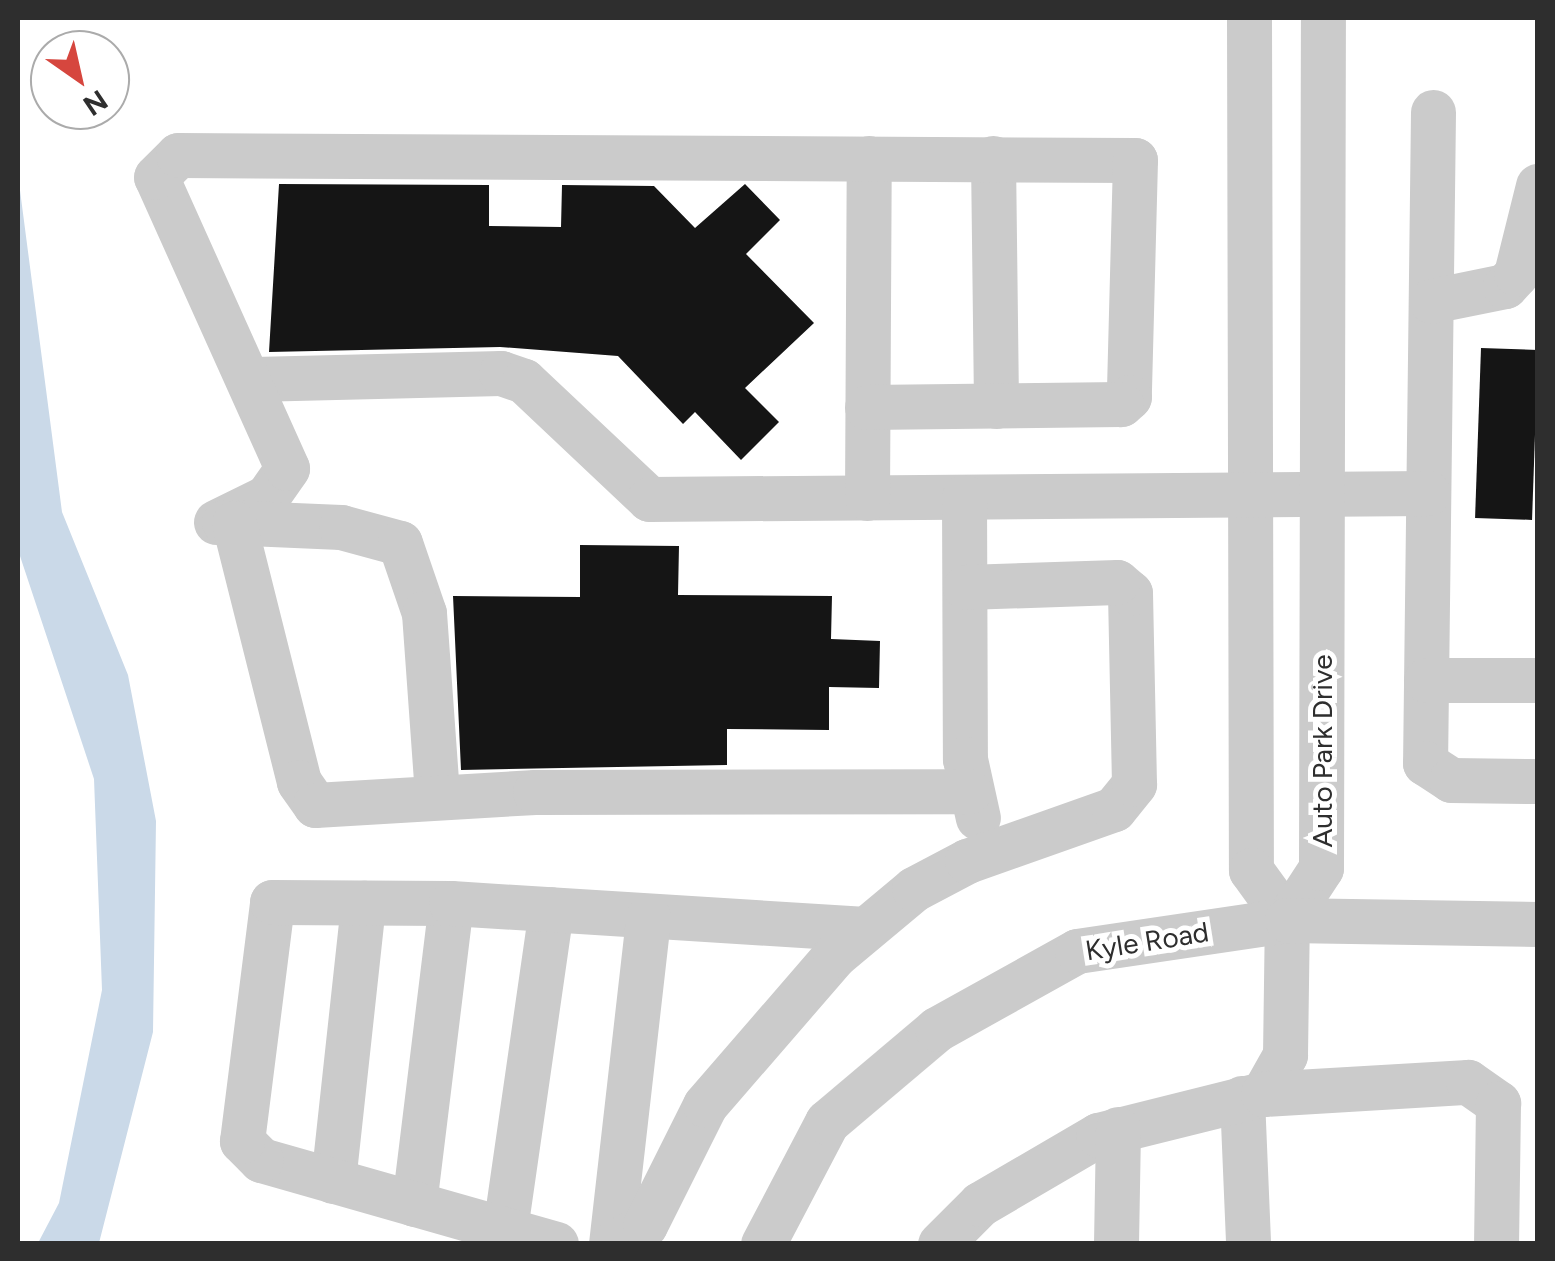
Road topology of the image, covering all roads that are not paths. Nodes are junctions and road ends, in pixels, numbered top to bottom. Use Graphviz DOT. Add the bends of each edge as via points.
graph roads {
  1 [pos="1249,18"];
  2 [pos="1324,18"];
  3 [pos="1434,112"];
  4 [pos="870,158"];
  5 [pos="992,158"];
  6 [pos="1538,186"];
  7 [pos="1430,301"];
  8 [pos="251,379"];
  9 [pos="996,406"];
  10 [pos="866,407"];
  11 [pos="1428,493"];
  12 [pos="1324,494"];
  13 [pos="1246,496"];
  14 [pos="964,497"];
  15 [pos="867,498"];
  16 [pos="234,523"];
  17 [pos="965,587"];
  18 [pos="1426,680"];
  19 [pos="1538,680"];
  20 [pos="1538,781"];
  21 [pos="968,791"];
  22 [pos="437,796"];
  23 [pos="990,852"];
  24 [pos="363,904"];
  25 [pos="451,904"];
  26 [pos="550,909"];
  27 [pos="648,917"];
  28 [pos="1287,920"];
  29 [pos="1538,924"];
  30 [pos="866,929"];
  31 [pos="1253,1096"];
  32 [pos="1118,1129"];
  33 [pos="333,1181"];
  34 [pos="414,1204"];
  35 [pos="505,1229"];
  36 [pos="556,1244"];
  37 [pos="612,1244"];
  38 [pos="763,1244"];
  39 [pos="940,1244"];
  40 [pos="1116,1244"];
  41 [pos="1248,1244"];
  42 [pos="1496,1244"];
  1 -- 13 [label="street"];
  2 -- 12 [label="street, Auto Park Drive"];
  3 -- 7 [label="street"];
  4 -- 5 [label="street"];
  4 -- 8 [label="street" via="178,155 156,177"];
  4 -- 10 [label="street"];
  5 -- 9 [label="street"];
  5 -- 9 [label="street" via="1135,160 1134,387 1121,404"];
  6 -- 7 [label="street" via="1516,274 1505,286"];
  7 -- 11 [label="street"];
  8 -- 15 [label="street" via="501,372 524,382 648,500"];
  8 -- 16 [label="street" via="287,468 268,497 216,522"];
  9 -- 10 [label="street"];
  10 -- 15 [label="street"];
  11 -- 12 [label="street"];
  11 -- 18 [label="street"];
  12 -- 13 [label="street"];
  12 -- 28 [label="street, Auto Park Drive" via="1321,868"];
  13 -- 14 [label="street"];
  13 -- 28 [label="street" via="1251,870"];
  14 -- 15 [label="street"];
  14 -- 17 [label="street"];
  16 -- 22 [label="street" via="307,798 314,805"];
  16 -- 22 [label="street" via="341,527 400,544 424,613"];
  17 -- 21 [label="street"];
  17 -- 23 [label="street" via="1117,582 1135,606 1134,784 1114,809"];
  18 -- 19 [label="street"];
  18 -- 20 [label="street" via="1425,763 1436,775"];
  21 -- 22 [label="street"];
  21 -- 23 [label="street"];
  23 -- 30 [label="street" via="914,889"];
  24 -- 25 [label="street"];
  24 -- 33 [label="street"];
  24 -- 33 [label="street" via="272,902 242,1142 261,1160"];
  25 -- 26 [label="street"];
  25 -- 34 [label="street"];
  26 -- 27 [label="street"];
  26 -- 35 [label="street"];
  27 -- 30 [label="street"];
  27 -- 37 [label="street"];
  28 -- 29 [label="street, Kyle Road"];
  28 -- 31 [label="street" via="1285,1055"];
  28 -- 38 [label="street, Kyle Road" via="1077,951 938,1029 827,1122"];
  30 -- 37 [label="street" via="752,1044 705,1105 645,1225"];
  31 -- 32 [label="street"];
  31 -- 41 [label="street"];
  31 -- 42 [label="street" via="1481,1086 1498,1104"];
  32 -- 39 [label="street" via="1055,1155 980,1204"];
  32 -- 40 [label="street"];
  33 -- 34 [label="street"];
  34 -- 35 [label="street"];
  35 -- 36 [label="street"];
}
